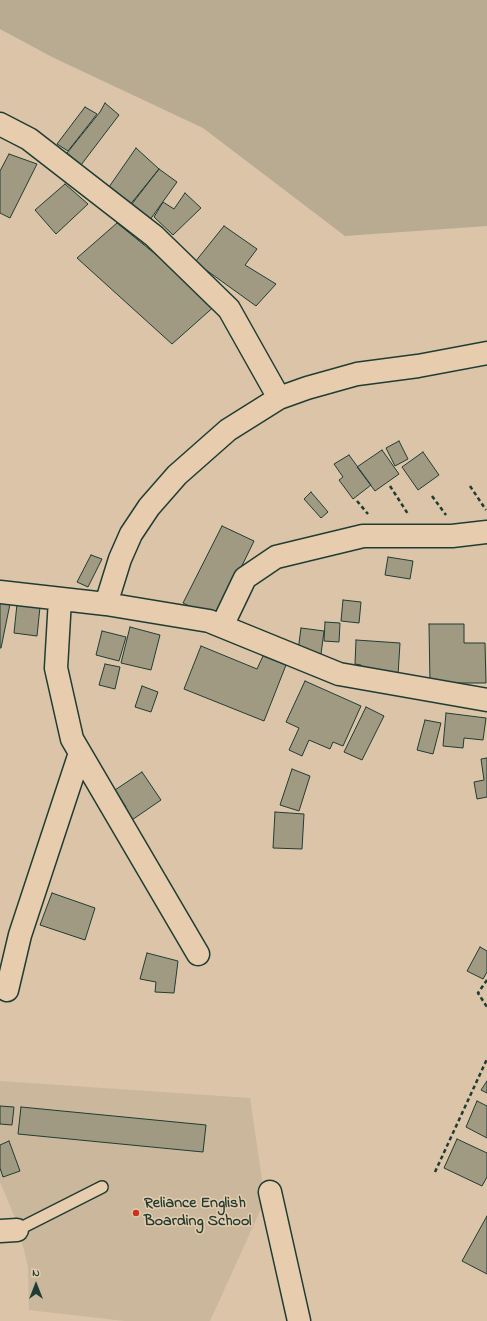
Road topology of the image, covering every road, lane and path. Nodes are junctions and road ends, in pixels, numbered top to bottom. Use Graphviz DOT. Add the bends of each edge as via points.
graph roads {
  1 [pos="0,124"];
  2 [pos="487,352"];
  3 [pos="279,398"];
  4 [pos="390,486"];
  5 [pos="470,486"];
  6 [pos="487,512"];
  7 [pos="487,532"];
  8 [pos="422,536"];
  9 [pos="0,592"];
  10 [pos="60,599"];
  11 [pos="106,604"];
  12 [pos="222,626"];
  13 [pos="487,700"];
  14 [pos="80,753"];
  15 [pos="198,954"];
  16 [pos="487,980"];
  17 [pos="7,990"];
  18 [pos="487,1007"];
  19 [pos="487,1059"];
  20 [pos="435,1172"];
  21 [pos="102,1187"];
  22 [pos="270,1192"];
  23 [pos="9,1230"];
  24 [pos="299,1321"];
  1 -- 3 [label="street" via="29,139 154,236 229,310"];
  2 -- 3 [label="street" via="418,366 357,374"];
  3 -- 11 [label="street" via="228,430 177,475 149,507 131,534"];
  4 -- 8 [label="path"];
  5 -- 6 [label="path"];
  7 -- 8 [label="street"];
  8 -- 12 [label="street" via="363,536 276,557 245,578"];
  9 -- 10 [label="street"];
  10 -- 11 [label="street"];
  10 -- 14 [label="street" via="56,668 72,739"];
  11 -- 12 [label="street" via="209,621"];
  12 -- 13 [label="street" via="339,674"];
  14 -- 15 [label="street"];
  14 -- 17 [label="street" via="20,935"];
  16 -- 18 [label="path" via="478,993"];
  19 -- 20 [label="path"];
  21 -- 23 [label="lane"];
  22 -- 24 [label="street"];
}
